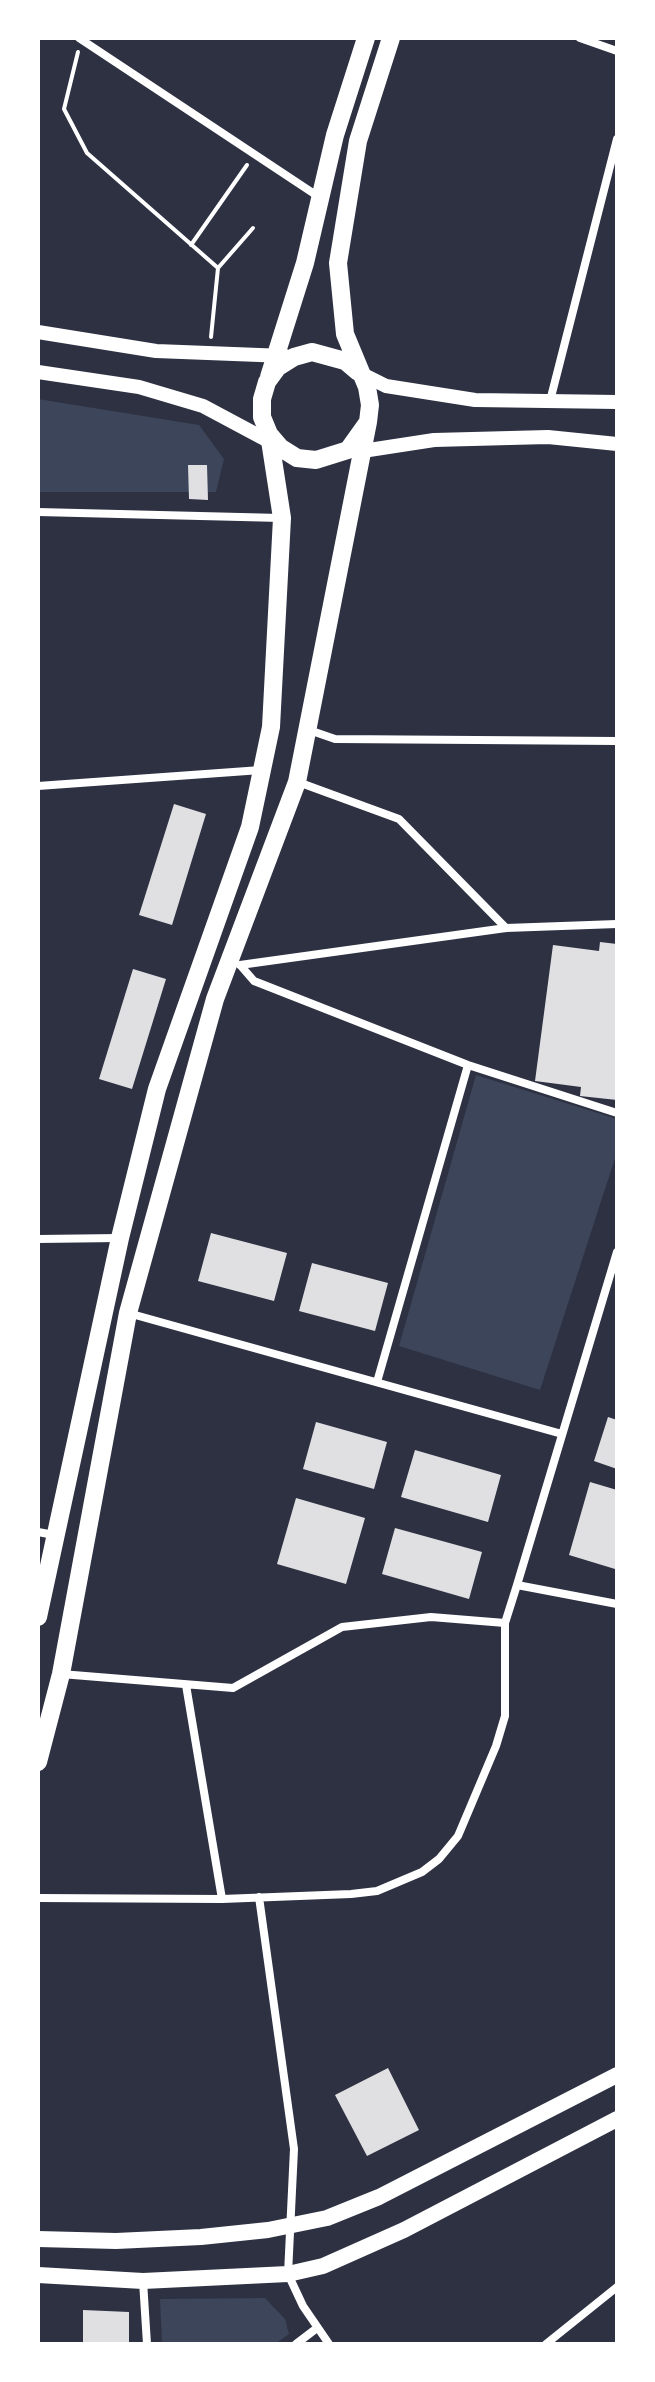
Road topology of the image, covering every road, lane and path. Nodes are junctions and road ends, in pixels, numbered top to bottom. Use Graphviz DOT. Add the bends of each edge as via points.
graph roads {
  1 [pos="366,38"];
  2 [pos="391,38"];
  3 [pos="580,38"];
  4 [pos="80,39"];
  5 [pos="617,51"];
  6 [pos="617,139"];
  7 [pos="254,156"];
  8 [pos="320,197"];
  9 [pos="253,228"];
  10 [pos="191,245"];
  11 [pos="218,268"];
  12 [pos="38,332"];
  13 [pos="209,355"];
  14 [pos="284,356"];
  15 [pos="38,372"];
  16 [pos="358,372"];
  17 [pos="550,401"];
  18 [pos="617,402"];
  19 [pos="368,422"];
  20 [pos="273,442"];
  21 [pos="617,444"];
  22 [pos="362,451"];
  23 [pos="333,458"];
  24 [pos="38,512"];
  25 [pos="282,518"];
  26 [pos="308,730"];
  27 [pos="617,741"];
  28 [pos="262,770"];
  29 [pos="297,782"];
  30 [pos="38,786"];
  31 [pos="617,924"];
  32 [pos="506,928"];
  33 [pos="234,964"];
  34 [pos="468,1065"];
  35 [pos="617,1113"];
  36 [pos="120,1238"];
  37 [pos="38,1239"];
  38 [pos="617,1252"];
  39 [pos="128,1313"];
  40 [pos="377,1382"];
  41 [pos="562,1434"];
  42 [pos="46,1533"];
  43 [pos="517,1585"];
  44 [pos="617,1604"];
  45 [pos="38,1617"];
  46 [pos="505,1623"];
  47 [pos="61,1674"];
  48 [pos="186,1685"];
  49 [pos="38,1762"];
  50 [pos="259,1897"];
  51 [pos="38,1898"];
  52 [pos="222,1899"];
  53 [pos="617,2075"];
  54 [pos="615,2124"];
  55 [pos="289,2225"];
  56 [pos="38,2239"];
  57 [pos="288,2274"];
  58 [pos="38,2275"];
  59 [pos="143,2281"];
  60 [pos="617,2287"];
  61 [pos="317,2328"];
  62 [pos="147,2344"];
  63 [pos="296,2344"];
  64 [pos="329,2344"];
  65 [pos="546,2344"];
  1 -- 8 [label="main road"];
  2 -- 16 [label="main road" via="358,141 338,263 343,322"];
  3 -- 5 [label="street"];
  4 -- 7 [label="street"];
  4 -- 10 [label="path" via="64,109 87,153"];
  6 -- 17 [label="street"];
  7 -- 8 [label="street"];
  7 -- 10 [label="path"];
  8 -- 14 [label="main road"];
  9 -- 11 [label="path"];
  10 -- 11 [label="path"];
  11 -- 13 [label="path"];
  12 -- 13 [label="street"];
  13 -- 14 [label="street"];
  14 -- 16 [label="main road" via="329,354"];
  14 -- 20 [label="main road" via="262,399 262,417"];
  15 -- 20 [label="street" via="152,391 223,414"];
  16 -- 17 [label="street" via="386,386 420,393"];
  16 -- 19 [label="main road" via="369,396"];
  17 -- 18 [label="street"];
  19 -- 22 [label="main road"];
  19 -- 23 [label="main road" via="348,450"];
  20 -- 23 [label="main road" via="297,458"];
  20 -- 25 [label="main road"];
  21 -- 22 [label="street" via="548,437 434,440"];
  22 -- 23 [label="street"];
  22 -- 26 [label="main road"];
  24 -- 25 [label="street"];
  25 -- 28 [label="main road" via="271,727"];
  26 -- 27 [label="street" via="335,739"];
  26 -- 29 [label="main road"];
  28 -- 30 [label="street"];
  28 -- 36 [label="main road" via="250,827 157,1089"];
  29 -- 32 [label="street" via="399,819"];
  29 -- 33 [label="main road"];
  31 -- 32 [label="street"];
  32 -- 33 [label="street"];
  33 -- 34 [label="street" via="254,981"];
  33 -- 39 [label="main road"];
  34 -- 35 [label="street"];
  34 -- 40 [label="street"];
  36 -- 37 [label="street"];
  36 -- 42 [label="main road"];
  38 -- 41 [label="street"];
  39 -- 40 [label="street"];
  39 -- 47 [label="main road"];
  40 -- 41 [label="street"];
  41 -- 43 [label="street"];
  42 -- 45 [label="main road"];
  43 -- 44 [label="street"];
  43 -- 46 [label="street"];
  46 -- 48 [label="street" via="431,1617 342,1627 233,1688"];
  46 -- 50 [label="street" via="505,1716 472,1808 439,1859 377,1891"];
  47 -- 48 [label="street"];
  47 -- 49 [label="main road"];
  48 -- 52 [label="street"];
  50 -- 52 [label="street"];
  50 -- 55 [label="street" via="294,2149"];
  51 -- 52 [label="street"];
  53 -- 55 [label="main road" via="379,2197 327,2218"];
  54 -- 57 [label="main road" via="404,2230 323,2266"];
  55 -- 56 [label="main road" via="201,2237"];
  55 -- 57 [label="street"];
  57 -- 59 [label="main road"];
  57 -- 61 [label="street"];
  58 -- 59 [label="main road"];
  59 -- 62 [label="street"];
  60 -- 65 [label="street"];
  61 -- 63 [label="street"];
  61 -- 64 [label="street"];
}
